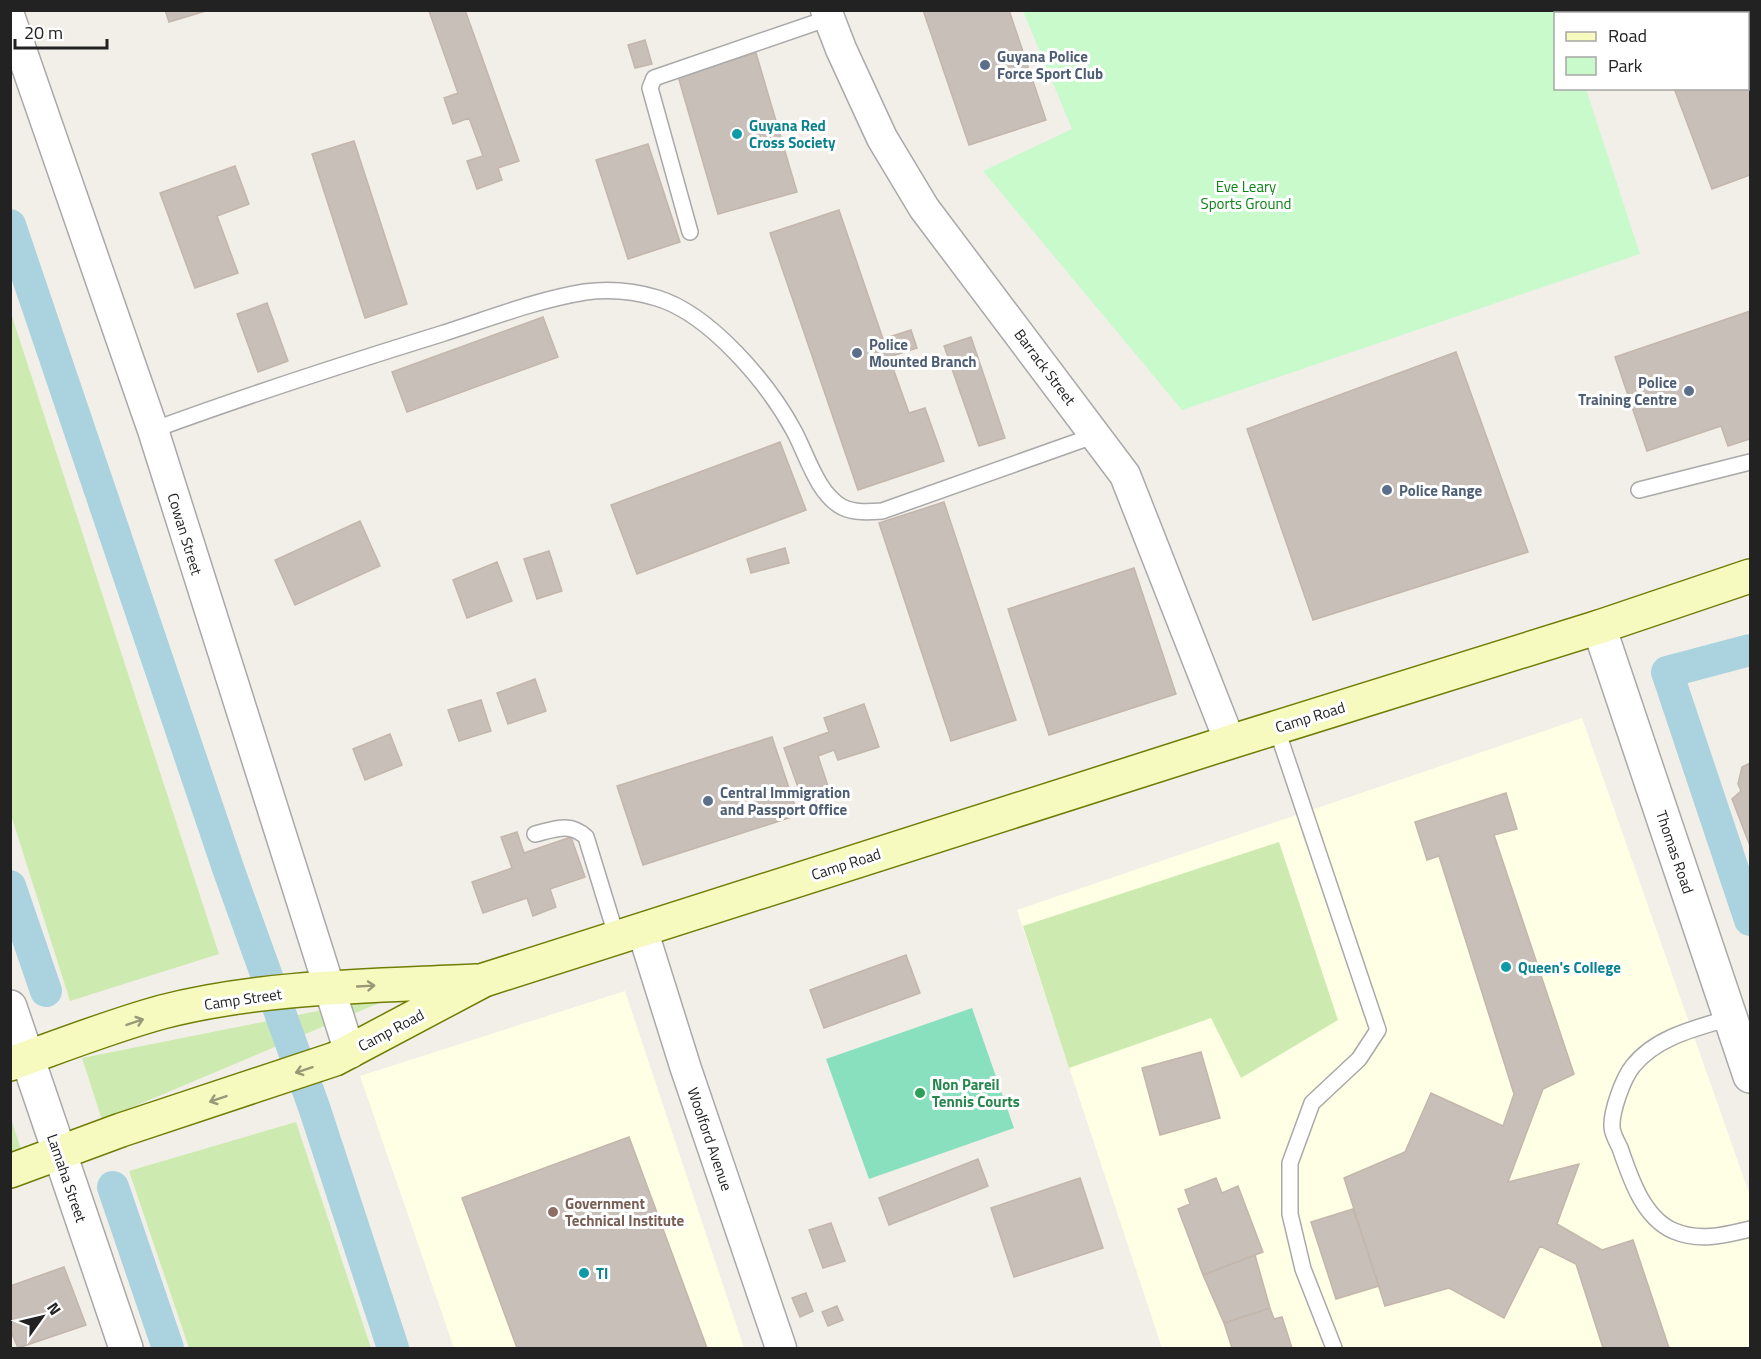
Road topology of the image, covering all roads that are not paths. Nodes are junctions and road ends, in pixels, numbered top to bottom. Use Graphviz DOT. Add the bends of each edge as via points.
graph roads {
  1 [pos="828,14"];
  2 [pos="10,18"];
  3 [pos="690,232"];
  4 [pos="153,430"];
  5 [pos="1096,435"];
  6 [pos="1750,462"];
  7 [pos="1639,490"];
  8 [pos="1750,576"];
  9 [pos="1599,627"];
  10 [pos="1276,727"];
  11 [pos="1230,742"];
  12 [pos="536,834"];
  13 [pos="630,934"];
  14 [pos="484,980"];
  15 [pos="318,990"];
  16 [pos="10,1007"];
  17 [pos="1730,1018"];
  18 [pos="342,1056"];
  19 [pos="29,1058"];
  20 [pos="1750,1076"];
  21 [pos="71,1150"];
  22 [pos="10,1171"];
  23 [pos="1750,1229"];
  24 [pos="126,1348"];
  25 [pos="781,1348"];
  26 [pos="1334,1348"];
  1 -- 3 [label="lane" via="654,78 650,88"];
  1 -- 5 [label="street, Barrack Street" via="882,138 924,208"];
  2 -- 4 [label="street, Cowan Street"];
  4 -- 5 [label="lane" via="276,385 531,306 584,292 608,291 648,296 679,306 724,343 775,401 821,485 843,507 855,511 882,511"];
  4 -- 15 [label="street, Cowan Street"];
  5 -- 11 [label="street, Barrack Street" via="1125,475"];
  6 -- 7 [label="lane"];
  8 -- 9 [label="main road, Camp Road"];
  9 -- 10 [label="main road, Camp Road"];
  9 -- 17 [label="street, Thomas Road"];
  10 -- 11 [label="main road, Camp Road"];
  10 -- 26 [label="lane" via="1378,1030 1359,1059 1312,1103 1290,1163 1290,1214 1303,1269"];
  11 -- 13 [label="main road, Camp Road"];
  12 -- 13 [label="lane" via="564,827 576,828 586,837"];
  13 -- 14 [label="main road, Camp Road"];
  13 -- 25 [label="street, Woolford Avenue" via="658,980"];
  15 -- 14 [label="main road, Camp Street, one-way"];
  14 -- 18 [label="main road, Camp Road"];
  15 -- 18 [label="street, Cowan Street"];
  19 -- 15 [label="main road, Camp Street, one-way" via="162,1012 245,996"];
  16 -- 19 [label="street, Lamaha Street"];
  17 -- 20 [label="street, Thomas Road"];
  17 -- 23 [label="lane" via="1682,1033 1651,1049 1638,1061 1619,1092 1612,1127 1632,1183 1654,1216 1673,1231 1708,1238"];
  18 -- 21 [label="main road, Camp Road, one-way"];
  19 -- 21 [label="street, Lamaha Street"];
  21 -- 22 [label="main road"];
  21 -- 24 [label="street, Lamaha Street"];
}
